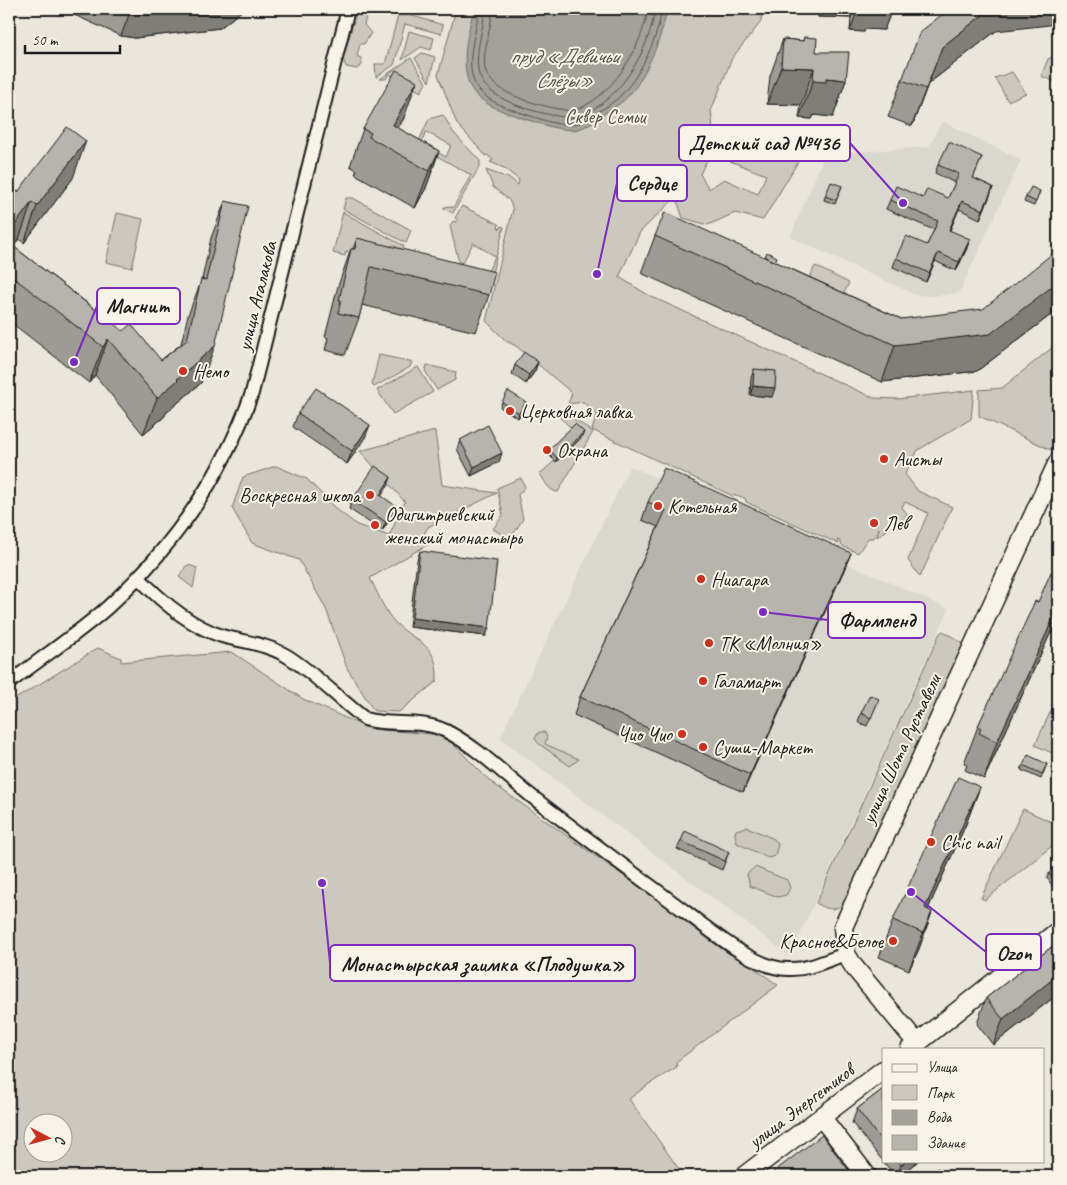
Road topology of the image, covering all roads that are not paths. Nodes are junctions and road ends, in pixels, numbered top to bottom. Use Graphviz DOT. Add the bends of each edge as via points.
graph roads {
  1 [pos="348,9"];
  2 [pos="1058,462"];
  3 [pos="138,577"];
  4 [pos="9,683"];
  5 [pos="1058,931"];
  6 [pos="846,954"];
  7 [pos="914,1046"];
  8 [pos="882,1071"];
  9 [pos="822,1118"];
  10 [pos="744,1176"];
  11 [pos="867,1176"];
  1 -- 3 [label="street, улица Агалакова" via="260,365 241,424 229,452 194,509"];
  2 -- 6 [label="street, улица Шота Руставели" via="848,913 843,927"];
  3 -- 4 [label="street, улица Агалакова" via="89,622"];
  3 -- 6 [label="street" via="154,593 200,626 272,648 288,657 364,719 380,724 422,723 434,726 472,747 689,915 757,960 787,970 817,966"];
  5 -- 7 [label="street"];
  6 -- 7 [label="street, улица Шота Руставели"];
  8 -- 9 [label="street, улица Энергетиков"];
  9 -- 10 [label="street, улица Энергетиков"];
  9 -- 11 [label="street"];
}
